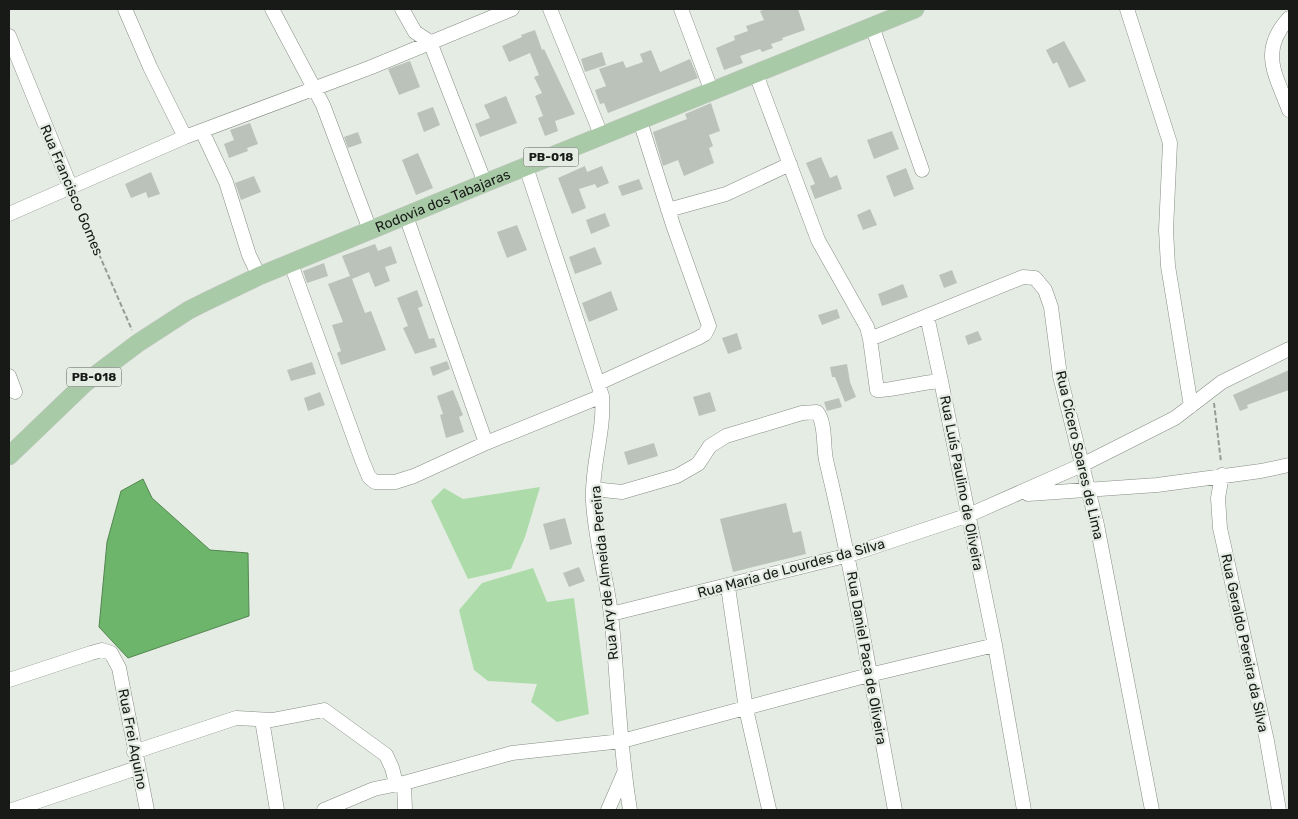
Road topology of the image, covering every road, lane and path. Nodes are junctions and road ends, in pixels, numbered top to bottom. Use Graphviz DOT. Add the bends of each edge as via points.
graph roads {
  1 [pos="125,9"];
  2 [pos="272,9"];
  3 [pos="402,9"];
  4 [pos="512,9"];
  5 [pos="550,9"];
  6 [pos="681,9"];
  7 [pos="915,9"];
  8 [pos="1127,9"];
  9 [pos="1289,18"];
  10 [pos="872,26"];
  11 [pos="9,36"];
  12 [pos="430,42"];
  13 [pos="756,74"];
  14 [pos="314,88"];
  15 [pos="712,92"];
  16 [pos="1289,110"];
  17 [pos="640,121"];
  18 [pos="202,131"];
  19 [pos="185,137"];
  20 [pos="602,137"];
  21 [pos="790,164"];
  22 [pos="526,167"];
  23 [pos="922,170"];
  24 [pos="485,183"];
  25 [pos="70,188"];
  26 [pos="668,210"];
  27 [pos="9,214"];
  28 [pos="406,216"];
  29 [pos="370,230"];
  30 [pos="291,264"];
  31 [pos="259,276"];
  32 [pos="927,316"];
  33 [pos="870,338"];
  34 [pos="138,343"];
  35 [pos="1289,349"];
  36 [pos="9,376"];
  37 [pos="941,381"];
  38 [pos="600,389"];
  39 [pos="1213,389"];
  40 [pos="15,392"];
  41 [pos="1191,406"];
  42 [pos="486,443"];
  43 [pos="9,456"];
  44 [pos="1082,465"];
  45 [pos="1289,465"];
  46 [pos="1222,475"];
  47 [pos="593,489"];
  48 [pos="1088,489"];
  49 [pos="1017,495"];
  50 [pos="969,515"];
  51 [pos="849,555"];
  52 [pos="728,587"];
  53 [pos="611,614"];
  54 [pos="995,645"];
  55 [pos="869,675"];
  56 [pos="9,680"];
  57 [pos="746,709"];
  58 [pos="262,720"];
  59 [pos="622,741"];
  60 [pos="134,752"];
  61 [pos="137,768"];
  62 [pos="624,773"];
  63 [pos="400,783"];
  64 [pos="768,809"];
  65 [pos="12,810"];
  66 [pos="147,810"];
  67 [pos="277,810"];
  68 [pos="324,810"];
  69 [pos="405,810"];
  70 [pos="608,810"];
  71 [pos="630,810"];
  72 [pos="895,810"];
  73 [pos="1024,810"];
  74 [pos="1152,810"];
  75 [pos="1279,810"];
  1 -- 19 [label="street"];
  2 -- 14 [label="street"];
  3 -- 12 [label="street" via="415,32"];
  4 -- 12 [label="street"];
  5 -- 20 [label="street"];
  6 -- 15 [label="street"];
  7 -- 10 [label="main road, Rodovia dos Tabajaras / PB-018"];
  8 -- 41 [label="street" via="1170,143 1166,230 1168,266"];
  9 -- 16 [label="street" via="1275,35 1272,57"];
  10 -- 13 [label="main road, Rodovia dos Tabajaras / PB-018"];
  10 -- 23 [label="street"];
  11 -- 25 [label="street, Rua Francisco Gomes"];
  12 -- 14 [label="street"];
  12 -- 24 [label="street"];
  13 -- 15 [label="main road, Rodovia dos Tabajaras / PB-018"];
  13 -- 21 [label="street, Rua Luís Paulino de Oliveira"];
  14 -- 18 [label="street"];
  14 -- 29 [label="street" via="336,135"];
  15 -- 17 [label="main road, Rodovia dos Tabajaras / PB-018"];
  17 -- 20 [label="main road, Rodovia dos Tabajaras / PB-018"];
  17 -- 26 [label="street"];
  18 -- 19 [label="street"];
  18 -- 31 [label="street" via="226,182"];
  19 -- 25 [label="street"];
  20 -- 22 [label="main road, Rodovia dos Tabajaras / PB-018"];
  21 -- 26 [label="street" via="726,194"];
  21 -- 33 [label="street, Rua Luís Paulino de Oliveira" via="818,240 861,313"];
  22 -- 24 [label="main road, Rodovia dos Tabajaras / PB-018"];
  22 -- 38 [label="street"];
  24 -- 28 [label="main road, Rodovia dos Tabajaras / PB-018"];
  25 -- 27 [label="street"];
  25 -- 34 [label="path, Rua Francisco Gomes"];
  26 -- 38 [label="street" via="709,321 707,331"];
  28 -- 29 [label="main road, Rodovia dos Tabajaras / PB-018"];
  28 -- 42 [label="street"];
  29 -- 30 [label="main road, Rodovia dos Tabajaras / PB-018"];
  30 -- 31 [label="main road, Rodovia dos Tabajaras / PB-018"];
  30 -- 42 [label="street" via="372,480 395,482"];
  31 -- 34 [label="main road, Rodovia dos Tabajaras / PB-018" via="189,310"];
  32 -- 33 [label="street, Rua Cícero Soares de Lima"];
  32 -- 37 [label="street"];
  32 -- 44 [label="street, Rua Cícero Soares de Lima" via="1022,277 1035,278 1040,282 1051,307 1060,376"];
  33 -- 37 [label="street, Rua Luís Paulino de Oliveira" via="877,390"];
  34 -- 43 [label="main road, Rodovia dos Tabajaras / PB-018" via="85,384"];
  35 -- 39 [label="street, Rua Maria de Lourdes da Silva" via="1234,375"];
  36 -- 40 [label="street"];
  37 -- 50 [label="street, Rua Luís Paulino de Oliveira"];
  38 -- 42 [label="street"];
  38 -- 47 [label="street, Rua Ary de Almeida Pereira" via="603,408"];
  39 -- 41 [label="street, Rua Maria de Lourdes da Silva"];
  39 -- 46 [label="path"];
  41 -- 44 [label="street, Rua Maria de Lourdes da Silva" via="1175,418"];
  44 -- 48 [label="street, Rua Cícero Soares de Lima"];
  44 -- 49 [label="street, Rua Maria de Lourdes da Silva"];
  45 -- 46 [label="street"];
  46 -- 48 [label="street" via="1158,485"];
  46 -- 75 [label="street, Rua Geraldo Pereira da Silva" via="1218,498 1220,528"];
  47 -- 51 [label="street, Rua Daniel Paca de Oliveira" via="617,492 677,476 698,464 710,446 726,436 817,412"];
  47 -- 53 [label="street, Rua Ary de Almeida Pereira"];
  48 -- 49 [label="street"];
  48 -- 74 [label="street, Rua Cícero Soares de Lima"];
  49 -- 50 [label="street, Rua Maria de Lourdes da Silva"];
  50 -- 51 [label="street, Rua Maria de Lourdes da Silva"];
  50 -- 54 [label="street, Rua Luís Paulino de Oliveira"];
  51 -- 52 [label="street, Rua Maria de Lourdes da Silva"];
  51 -- 55 [label="street, Rua Daniel Paca de Oliveira"];
  52 -- 53 [label="street, Rua Maria de Lourdes da Silva"];
  52 -- 57 [label="street"];
  53 -- 59 [label="street, Rua Ary de Almeida Pereira"];
  54 -- 55 [label="street"];
  54 -- 73 [label="street, Rua Luís Paulino de Oliveira"];
  55 -- 57 [label="street"];
  55 -- 72 [label="street, Rua Daniel Paca de Oliveira"];
  56 -- 60 [label="street, Rua Frei Aquino" via="102,650 111,653 119,668"];
  57 -- 59 [label="street"];
  57 -- 64 [label="street"];
  58 -- 60 [label="street" via="236,718"];
  58 -- 63 [label="street" via="324,710 386,755"];
  58 -- 67 [label="street"];
  59 -- 62 [label="street, Rua Ary de Almeida Pereira"];
  59 -- 63 [label="street" via="512,753"];
  60 -- 61 [label="street, Rua Frei Aquino"];
  61 -- 65 [label="street"];
  61 -- 66 [label="street, Rua Frei Aquino"];
  62 -- 70 [label="street"];
  62 -- 71 [label="street, Rua Ary de Almeida Pereira"];
  63 -- 68 [label="street"];
  63 -- 69 [label="street"];
}
